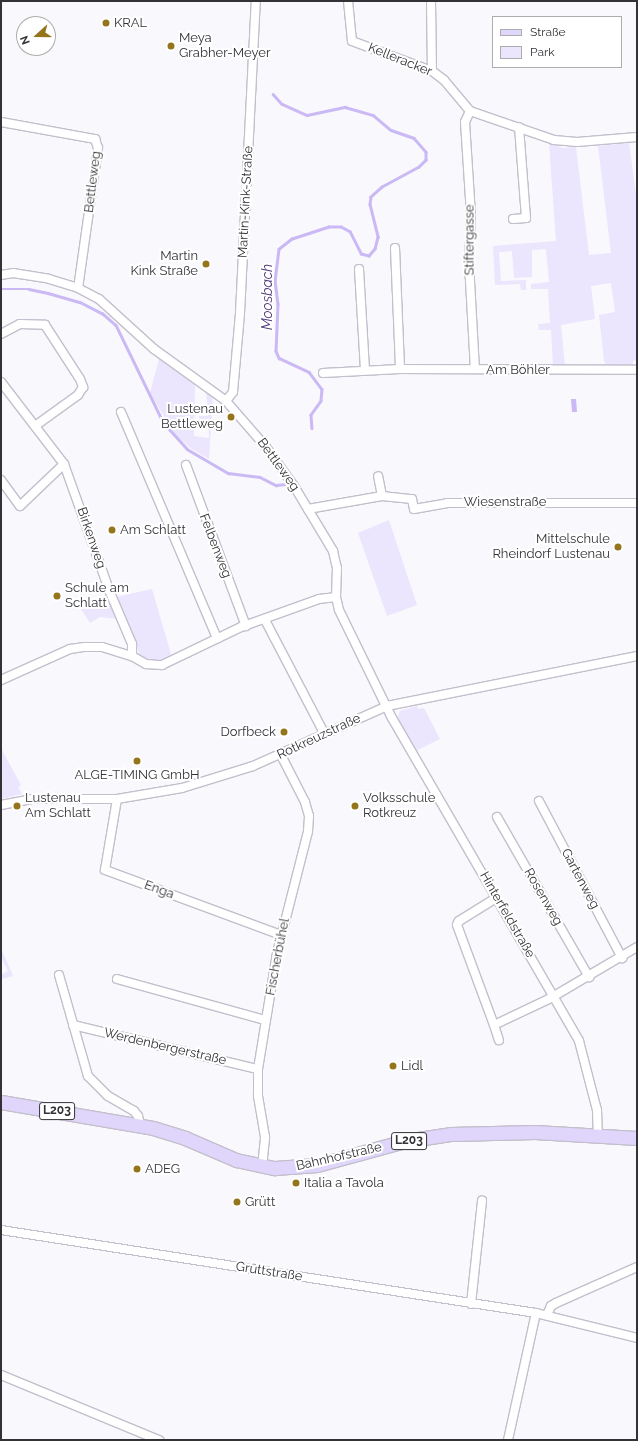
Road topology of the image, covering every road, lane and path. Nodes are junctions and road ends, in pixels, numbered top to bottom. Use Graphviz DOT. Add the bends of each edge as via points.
graph roads {
  1 [pos="256,1"];
  2 [pos="348,1"];
  3 [pos="432,1"];
  4 [pos="432,71"];
  5 [pos="470,111"];
  6 [pos="5,123"];
  7 [pos="519,126"];
  8 [pos="637,138"];
  9 [pos="513,219"];
  10 [pos="395,248"];
  11 [pos="360,269"];
  12 [pos="1,275"];
  13 [pos="78,288"];
  14 [pos="1,334"];
  15 [pos="400,368"];
  16 [pos="475,369"];
  17 [pos="365,370"];
  18 [pos="637,370"];
  19 [pos="323,374"];
  20 [pos="1,382"];
  21 [pos="226,401"];
  22 [pos="121,412"];
  23 [pos="35,426"];
  24 [pos="64,464"];
  25 [pos="186,465"];
  26 [pos="378,476"];
  27 [pos="1,480"];
  28 [pos="382,496"];
  29 [pos="637,503"];
  30 [pos="308,510"];
  31 [pos="336,597"];
  32 [pos="265,620"];
  33 [pos="246,626"];
  34 [pos="217,638"];
  35 [pos="132,656"];
  36 [pos="637,656"];
  37 [pos="1,680"];
  38 [pos="387,706"];
  39 [pos="324,733"];
  40 [pos="281,755"];
  41 [pos="117,799"];
  42 [pos="539,801"];
  43 [pos="1,805"];
  44 [pos="497,817"];
  45 [pos="496,898"];
  46 [pos="281,935"];
  47 [pos="637,947"];
  48 [pos="622,958"];
  49 [pos="59,975"];
  50 [pos="588,976"];
  51 [pos="117,979"];
  52 [pos="554,995"];
  53 [pos="266,1020"];
  54 [pos="494,1025"];
  55 [pos="73,1026"];
  56 [pos="499,1040"];
  57 [pos="258,1070"];
  58 [pos="1,1102"];
  59 [pos="140,1125"];
  60 [pos="598,1134"];
  61 [pos="637,1138"];
  62 [pos="262,1167"];
  63 [pos="482,1201"];
  64 [pos="1,1230"];
  65 [pos="637,1268"];
  66 [pos="472,1304"];
  67 [pos="536,1313"];
  68 [pos="547,1315"];
  69 [pos="637,1338"];
  70 [pos="1,1375"];
  71 [pos="159,1440"];
  72 [pos="508,1440"];
  1 -- 21 [label="street, Martin-Kink-Straße" via="240,312 233,392"];
  2 -- 4 [label="street, Kelleracker" via="352,41"];
  3 -- 4 [label="street"];
  4 -- 5 [label="street, Kelleracker" via="444,80"];
  5 -- 7 [label="street"];
  5 -- 16 [label="street, Stiftergasse" via="466,122 471,216 469,262"];
  6 -- 13 [label="street, Bettleweg" via="95,139 98,148"];
  7 -- 8 [label="street" via="554,140 577,142"];
  7 -- 9 [label="street" via="526,218"];
  10 -- 15 [label="street"];
  11 -- 17 [label="street"];
  12 -- 13 [label="street, Bettleweg" via="12,273 42,278"];
  13 -- 21 [label="street, Bettleweg" via="99,299 154,349"];
  14 -- 23 [label="street" via="20,324 45,325 83,387 78,395"];
  15 -- 16 [label="street, Am Böhler"];
  15 -- 17 [label="street, Am Böhler"];
  16 -- 18 [label="street, Am Böhler"];
  17 -- 19 [label="street, Am Böhler"];
  20 -- 23 [label="street, Birkenweg"];
  21 -- 30 [label="street, Bettleweg" via="266,447"];
  22 -- 34 [label="street"];
  23 -- 24 [label="street, Birkenweg"];
  24 -- 27 [label="street" via="20,506"];
  24 -- 35 [label="street, Birkenweg" via="132,644"];
  25 -- 33 [label="street, Felbenweg"];
  26 -- 28 [label="street"];
  28 -- 29 [label="street, Wiesenstraße" via="412,499 414,509 447,503"];
  28 -- 30 [label="street, Wiesenstraße"];
  30 -- 31 [label="street, Bettleweg" via="336,559"];
  31 -- 32 [label="street" via="319,599"];
  31 -- 38 [label="street, Bettleweg" via="339,610"];
  32 -- 33 [label="street"];
  32 -- 39 [label="street"];
  33 -- 34 [label="street"];
  34 -- 35 [label="street" via="162,665 146,664"];
  35 -- 37 [label="street" via="102,647 70,649"];
  36 -- 38 [label="street, Rotkreuzstraße"];
  38 -- 39 [label="street, Rotkreuzstraße"];
  38 -- 45 [label="street, Hinterfeldstraße"];
  39 -- 40 [label="street, Rotkreuzstraße"];
  40 -- 41 [label="street, Rotkreuzstraße" via="199,784 161,793"];
  40 -- 46 [label="street, Fischerbühel" via="305,802 309,816 306,838"];
  41 -- 43 [label="street, Rotkreuzstraße" via="31,799"];
  41 -- 46 [label="street, Enga" via="105,870"];
  42 -- 48 [label="street, Gartenweg"];
  44 -- 50 [label="street, Rosenweg"];
  45 -- 52 [label="street, Hinterfeldstraße"];
  45 -- 54 [label="street" via="459,921 458,925"];
  46 -- 53 [label="street, Fischerbühel"];
  47 -- 48 [label="street"];
  48 -- 50 [label="street"];
  49 -- 55 [label="street"];
  50 -- 52 [label="street"];
  51 -- 53 [label="street"];
  52 -- 54 [label="street"];
  52 -- 60 [label="street, Hinterfeldstraße" via="579,1041 587,1064 597,1110"];
  53 -- 57 [label="street, Fischerbühel"];
  54 -- 56 [label="street"];
  55 -- 57 [label="street, Werdenbergerstraße"];
  55 -- 59 [label="street" via="88,1076 108,1096 134,1111"];
  57 -- 62 [label="street, Fischerbühel" via="258,1096 265,1137"];
  58 -- 59 [label="main road, Bahnhofstraße / L203"];
  59 -- 62 [label="main road, Bahnhofstraße / L203" via="185,1138 236,1160"];
  60 -- 61 [label="main road, Bahnhofstraße / L203"];
  60 -- 62 [label="main road, Bahnhofstraße / L203" via="451,1134 405,1141 316,1165"];
  63 -- 66 [label="street"];
  64 -- 66 [label="street, Grüttstraße"];
  65 -- 68 [label="street" via="556,1303 551,1306"];
  66 -- 67 [label="street, Grüttstraße"];
  67 -- 68 [label="street, Grüttstraße"];
  67 -- 72 [label="street"];
  68 -- 69 [label="street, Grüttstraße"];
  70 -- 71 [label="street"];
}
